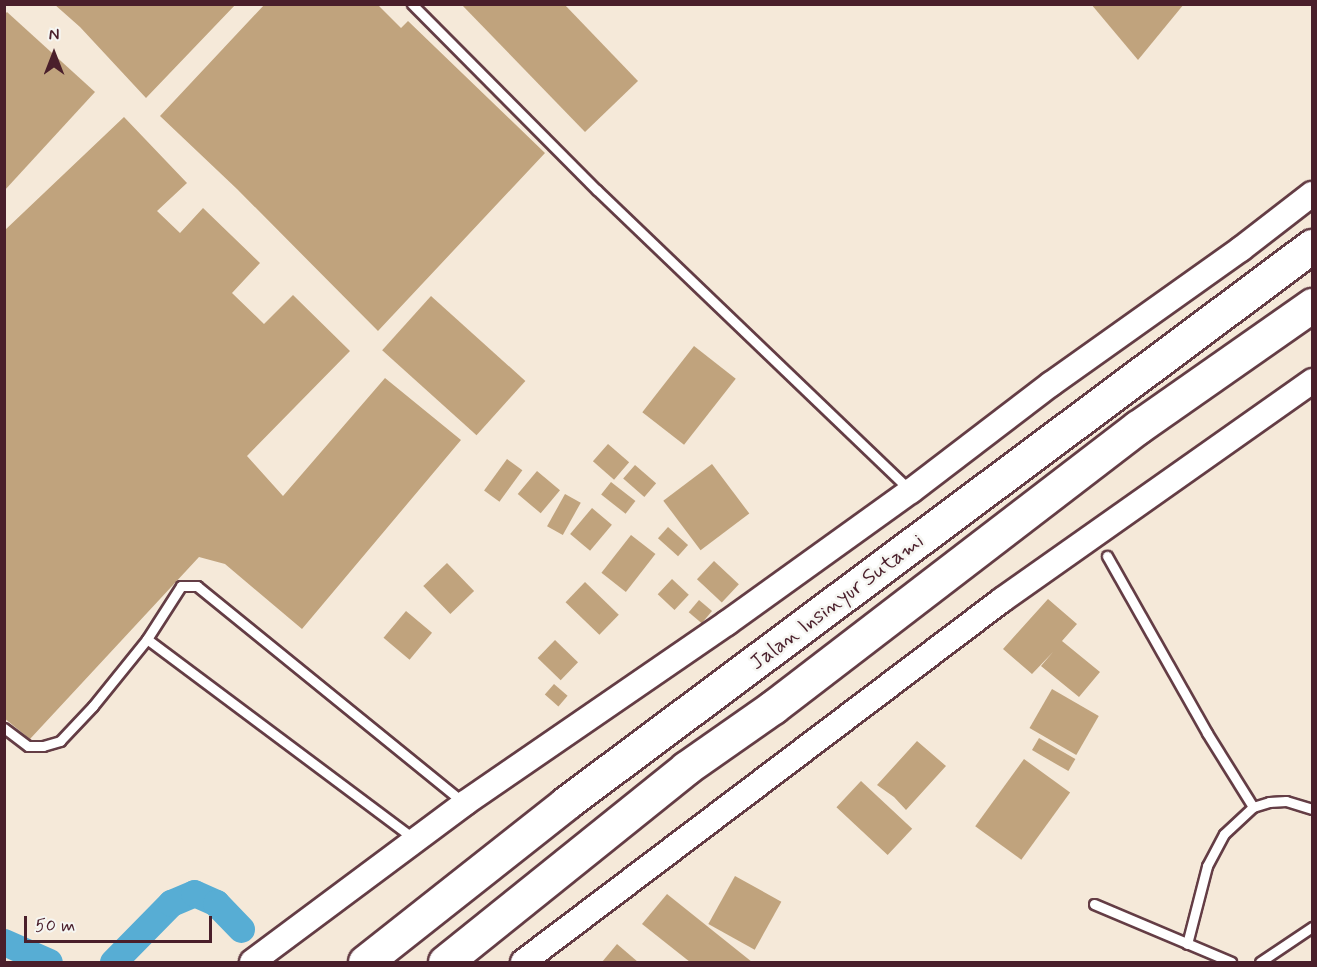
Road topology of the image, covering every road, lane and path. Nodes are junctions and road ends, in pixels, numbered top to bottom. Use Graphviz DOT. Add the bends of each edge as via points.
graph roads {
  1 [pos="412,4"];
  2 [pos="1312,194"];
  3 [pos="1312,246"];
  4 [pos="1312,305"];
  5 [pos="1312,381"];
  6 [pos="911,491"];
  7 [pos="1107,556"];
  8 [pos="147,639"];
  9 [pos="4,728"];
  10 [pos="465,803"];
  11 [pos="1253,807"];
  12 [pos="1312,809"];
  13 [pos="416,840"];
  14 [pos="1094,904"];
  15 [pos="1312,927"];
  16 [pos="1187,944"];
  17 [pos="252,963"];
  18 [pos="365,963"];
  19 [pos="445,963"];
  20 [pos="523,963"];
  21 [pos="1231,963"];
  22 [pos="1260,963"];
  1 -- 6 [label="lane" via="597,190"];
  2 -- 6 [label="street"];
  3 -- 18 [label="highway, Jalan Insinyur Sutami" via="566,803"];
  4 -- 19 [label="highway, Jalan Insinyur Sutami" via="1138,427 773,707 686,768"];
  5 -- 20 [label="street" via="1002,600"];
  6 -- 10 [label="street"];
  7 -- 11 [label="lane"];
  8 -- 9 [label="lane" via="60,741 28,746"];
  8 -- 10 [label="lane" via="181,586 197,586"];
  8 -- 13 [label="lane"];
  10 -- 13 [label="street"];
  11 -- 12 [label="lane" via="1286,801"];
  11 -- 16 [label="lane" via="1224,834 1207,866"];
  13 -- 17 [label="street"];
  14 -- 16 [label="lane"];
  15 -- 22 [label="lane"];
  16 -- 21 [label="lane"];
}
